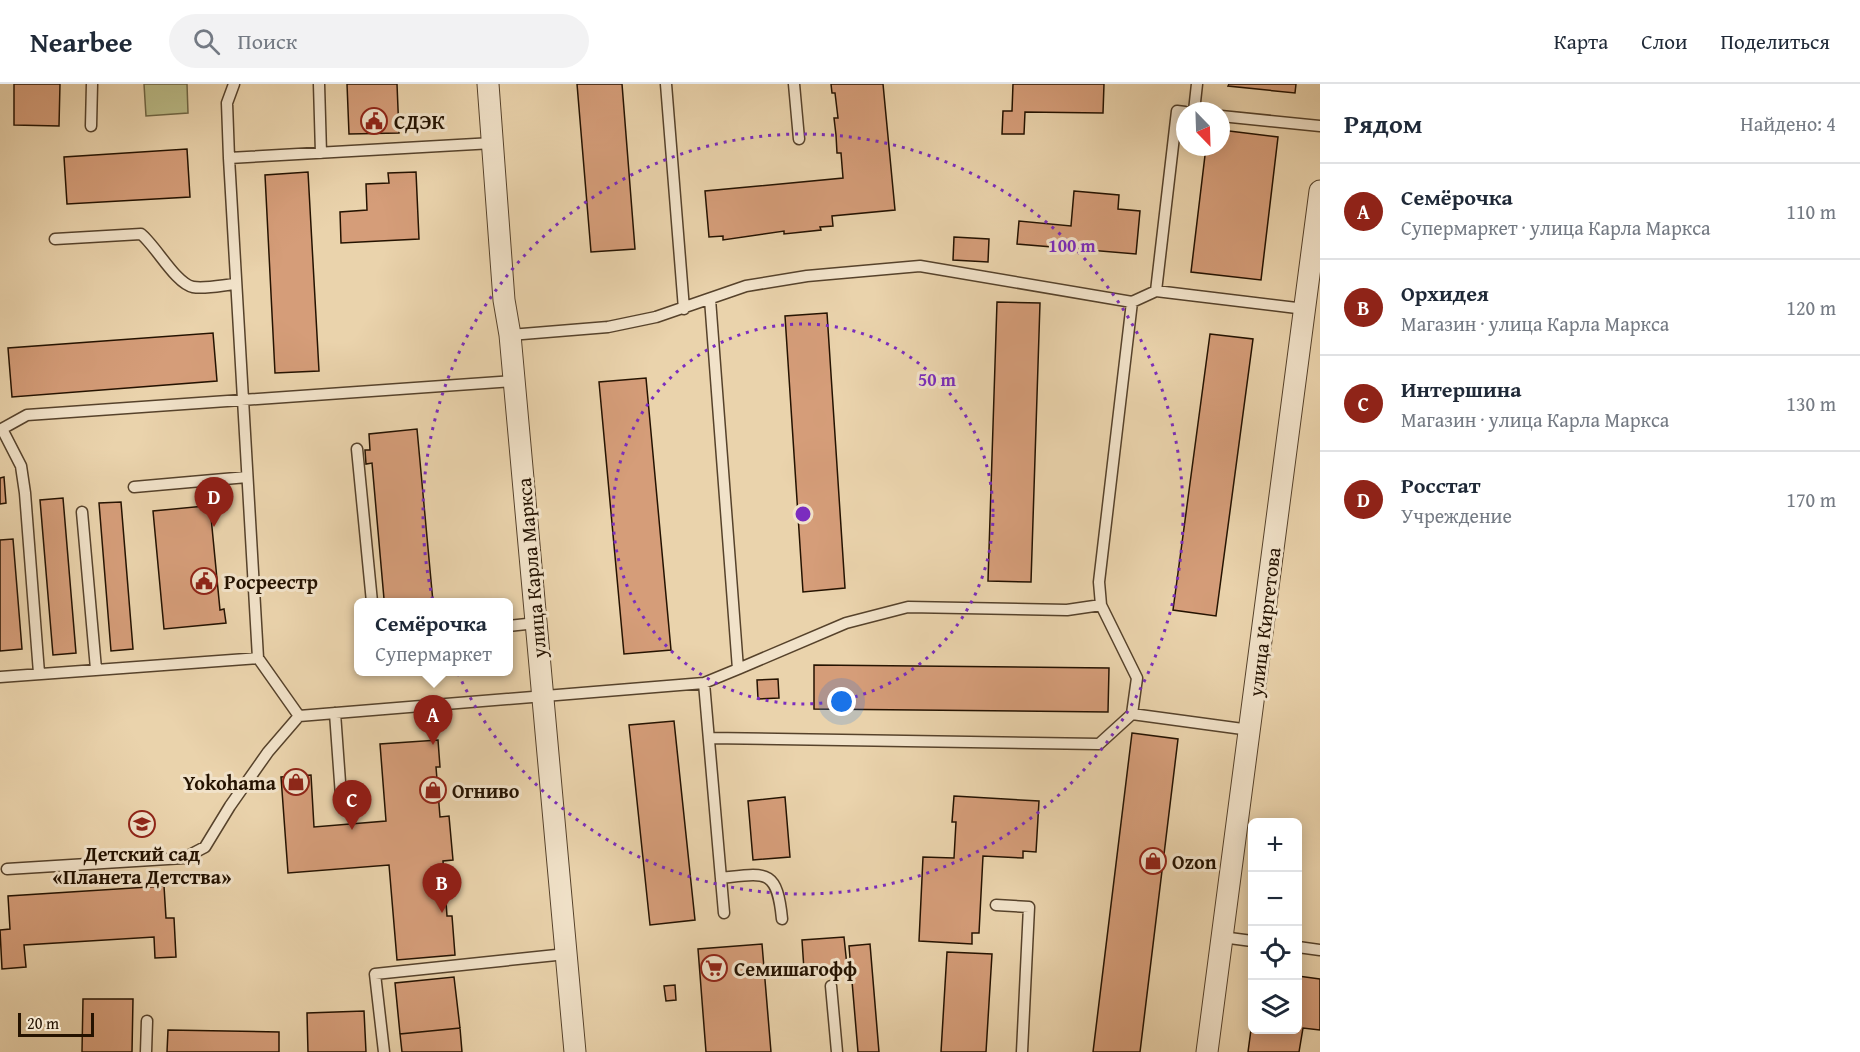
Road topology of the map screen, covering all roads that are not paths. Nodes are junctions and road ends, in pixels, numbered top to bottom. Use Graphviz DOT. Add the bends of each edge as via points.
graph roads {
  1 [pos="92,84"];
  2 [pos="234,84"];
  3 [pos="319,84"];
  4 [pos="488,84"];
  5 [pos="666,84"];
  6 [pos="794,84"];
  7 [pos="1197,84"];
  8 [pos="1195,102"];
  9 [pos="1230,117"];
  10 [pos="1176,120"];
  11 [pos="92,126"];
  12 [pos="1320,126"];
  13 [pos="800,139"];
  14 [pos="494,143"];
  15 [pos="321,153"];
  16 [pos="229,158"];
  17 [pos="1320,191"];
  18 [pos="55,239"];
  19 [pos="236,284"];
  20 [pos="1156,291"];
  21 [pos="710,299"];
  22 [pos="1132,302"];
  23 [pos="1310,308"];
  24 [pos="684,309"];
  25 [pos="510,334"];
  26 [pos="515,381"];
  27 [pos="242,402"];
  28 [pos="1,429"];
  29 [pos="357,449"];
  30 [pos="247,477"];
  31 [pos="134,487"];
  32 [pos="82,512"];
  33 [pos="372,598"];
  34 [pos="1101,605"];
  35 [pos="536,623"];
  36 [pos="513,625"];
  37 [pos="258,658"];
  38 [pos="96,669"];
  39 [pos="738,669"];
  40 [pos="39,674"];
  41 [pos="0,676"];
  42 [pos="704,683"];
  43 [pos="543,697"];
  44 [pos="335,713"];
  45 [pos="1132,714"];
  46 [pos="299,716"];
  47 [pos="1250,730"];
  48 [pos="709,738"];
  49 [pos="341,796"];
  50 [pos="7,869"];
  51 [pos="721,878"];
  52 [pos="996,905"];
  53 [pos="724,913"];
  54 [pos="782,919"];
  55 [pos="1222,937"];
  56 [pos="1248,940"];
  57 [pos="1302,948"];
  58 [pos="1320,950"];
  59 [pos="566,954"];
  60 [pos="831,986"];
  61 [pos="147,1021"];
  62 [pos="146,1052"];
  63 [pos="384,1052"];
  64 [pos="574,1052"];
  65 [pos="837,1052"];
  66 [pos="1022,1052"];
  67 [pos="1207,1052"];
  1 -- 11 [label="lane"];
  2 -- 16 [label="lane" via="227,103"];
  3 -- 15 [label="lane"];
  4 -- 14 [label="street, улица Карла Маркса"];
  5 -- 24 [label="lane"];
  6 -- 13 [label="lane"];
  7 -- 8 [label="lane"];
  9 -- 12 [label="lane"];
  10 -- 20 [label="lane"];
  14 -- 15 [label="lane"];
  14 -- 25 [label="street, улица Карла Маркса" via="504,300"];
  15 -- 16 [label="lane"];
  16 -- 19 [label="lane"];
  17 -- 23 [label="street, улица Киргетова"];
  18 -- 19 [label="lane" via="141,234 154,244 178,279 192,287"];
  19 -- 27 [label="lane"];
  20 -- 22 [label="lane"];
  20 -- 23 [label="lane"];
  21 -- 22 [label="lane" via="766,282 920,266"];
  21 -- 24 [label="lane"];
  21 -- 39 [label="lane"];
  22 -- 34 [label="lane" via="1099,582"];
  23 -- 47 [label="street, улица Киргетова"];
  24 -- 25 [label="lane" via="608,327"];
  25 -- 26 [label="street, улица Карла Маркса"];
  26 -- 27 [label="lane"];
  26 -- 35 [label="street, улица Карла Маркса"];
  27 -- 28 [label="lane" via="27,415"];
  27 -- 30 [label="lane"];
  28 -- 40 [label="lane" via="21,466"];
  29 -- 33 [label="lane"];
  30 -- 31 [label="lane"];
  30 -- 37 [label="lane"];
  32 -- 38 [label="lane"];
  34 -- 39 [label="lane" via="1067,610 908,607 846,623"];
  34 -- 45 [label="lane" via="1137,678"];
  35 -- 36 [label="lane"];
  35 -- 43 [label="street, улица Карла Маркса"];
  37 -- 38 [label="lane"];
  37 -- 46 [label="lane"];
  38 -- 40 [label="lane"];
  39 -- 42 [label="lane"];
  40 -- 41 [label="lane"];
  42 -- 43 [label="lane"];
  42 -- 48 [label="lane"];
  43 -- 44 [label="lane"];
  43 -- 59 [label="street, улица Карла Маркса"];
  44 -- 46 [label="lane"];
  44 -- 49 [label="lane"];
  45 -- 47 [label="lane"];
  45 -- 48 [label="lane" via="1099,744"];
  46 -- 50 [label="lane" via="268,752 205,847 184,858"];
  47 -- 55 [label="street, улица Киргетова"];
  48 -- 51 [label="lane"];
  51 -- 53 [label="lane"];
  51 -- 54 [label="lane" via="759,874 772,879 780,892"];
  52 -- 66 [label="lane" via="1029,907"];
  55 -- 56 [label="lane"];
  55 -- 67 [label="street, улица Киргетова"];
  57 -- 58 [label="lane"];
  59 -- 63 [label="lane" via="375,974"];
  59 -- 64 [label="street, улица Карла Маркса"];
  60 -- 65 [label="lane"];
  61 -- 62 [label="lane"];
}
